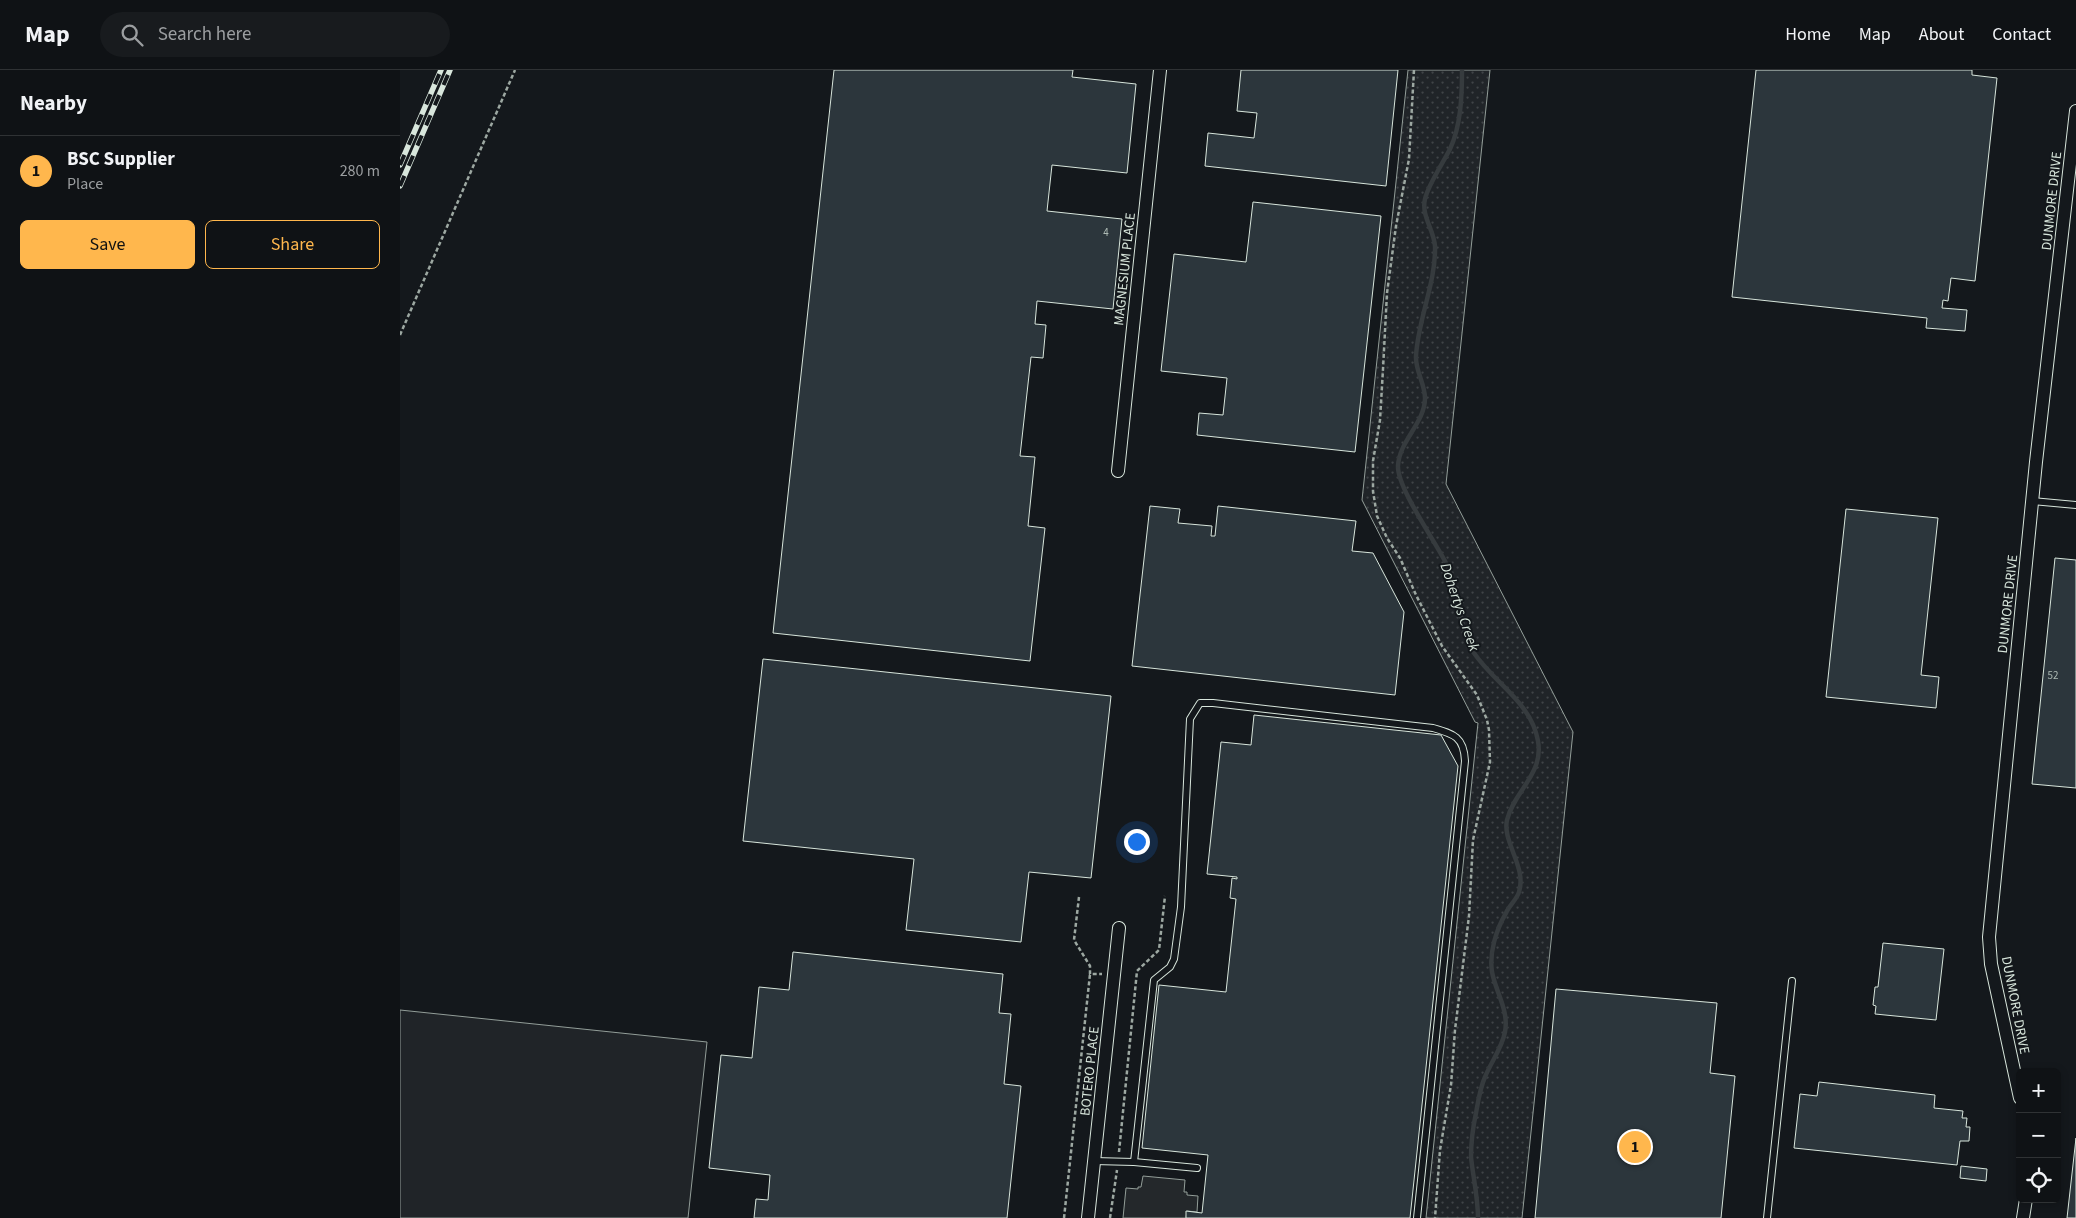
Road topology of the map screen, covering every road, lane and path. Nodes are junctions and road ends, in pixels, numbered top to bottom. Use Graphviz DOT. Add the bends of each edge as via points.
graph roads {
  1 [pos="514,70"];
  2 [pos="1160,70"];
  3 [pos="1414,70"];
  4 [pos="2076,111"];
  5 [pos="400,336"];
  6 [pos="1118,472"];
  7 [pos="2032,501"];
  8 [pos="2076,505"];
  9 [pos="1165,896"];
  10 [pos="1079,897"];
  11 [pos="1119,928"];
  12 [pos="1090,974"];
  13 [pos="1114,975"];
  14 [pos="1136,978"];
  15 [pos="1792,981"];
  16 [pos="2016,1080"];
  17 [pos="1094,1161"];
  18 [pos="1118,1162"];
  19 [pos="1134,1162"];
  20 [pos="1197,1168"];
  21 [pos="2025,1203"];
  22 [pos="1064,1218"];
  23 [pos="1088,1218"];
  24 [pos="1110,1218"];
  25 [pos="1417,1218"];
  26 [pos="1434,1218"];
  27 [pos="1766,1218"];
  28 [pos="2023,1218"];
  1 -- 5 [label="path"];
  2 -- 6 [label="street, MAGNESIUM PLACE"];
  3 -- 26 [label="path" via="1409,159 1387,293 1373,490 1377,516 1387,538 1400,558 1442,646 1477,695 1490,730 1490,762 1473,840 1469,916"];
  4 -- 7 [label="street, DUNMORE DRIVE"];
  7 -- 8 [label="lane"];
  7 -- 16 [label="street, DUNMORE DRIVE" via="1989,937 1991,964"];
  9 -- 14 [label="path" via="1159,950 1137,970"];
  10 -- 12 [label="path" via="1074,940 1090,966"];
  11 -- 13 [label="street, BOTERO PLACE"];
  12 -- 13 [label="path"];
  12 -- 22 [label="path"];
  13 -- 14 [label="path"];
  13 -- 17 [label="street, BOTERO PLACE"];
  14 -- 18 [label="path"];
  15 -- 27 [label="lane"];
  17 -- 18 [label="lane"];
  17 -- 23 [label="street, BOTERO PLACE"];
  18 -- 19 [label="lane"];
  18 -- 24 [label="path"];
  19 -- 20 [label="lane"];
  19 -- 25 [label="lane" via="1154,980 1170,967 1174,959 1181,907 1190,719 1195,709 1200,703 1213,703 1433,728 1448,732 1461,742 1465,748 1465,761"];
  21 -- 28 [label="street"];
}
